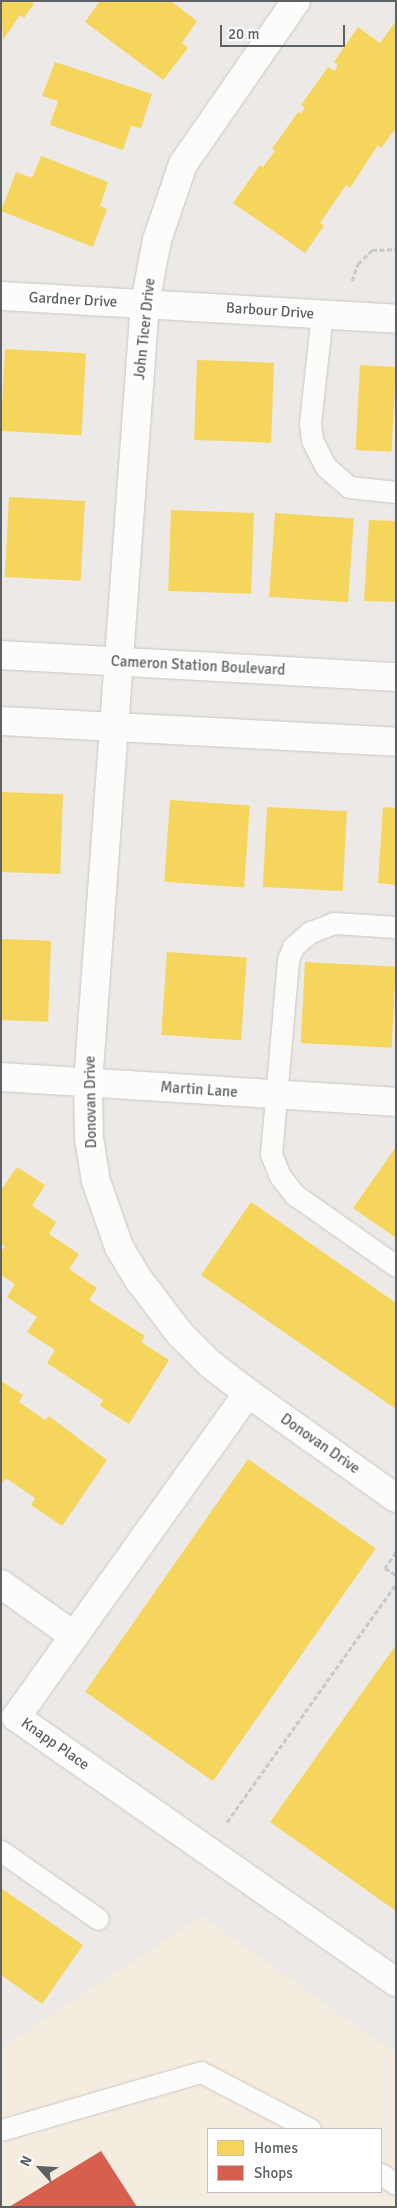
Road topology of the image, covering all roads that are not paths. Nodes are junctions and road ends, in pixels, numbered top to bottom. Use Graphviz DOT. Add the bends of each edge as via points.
graph roads {
  1 [pos="296,1"];
  2 [pos="1,296"];
  3 [pos="145,303"];
  4 [pos="334,315"];
  5 [pos="396,319"];
  6 [pos="396,492"];
  7 [pos="1,655"];
  8 [pos="118,662"];
  9 [pos="396,677"];
  10 [pos="116,696"];
  11 [pos="1,721"];
  12 [pos="113,728"];
  13 [pos="396,742"];
  14 [pos="396,927"];
  15 [pos="1,1077"];
  16 [pos="88,1082"];
  17 [pos="275,1095"];
  18 [pos="396,1102"];
  19 [pos="396,1266"];
  20 [pos="248,1393"];
  21 [pos="396,1498"];
  22 [pos="1,1584"];
  23 [pos="74,1636"];
  24 [pos="1,1851"];
  25 [pos="98,1919"];
  26 [pos="396,1982"];
  27 [pos="308,2128"];
  28 [pos="1,2130"];
  29 [pos="382,2175"];
  30 [pos="396,2184"];
  1 -- 3 [label="street, John Ticer Drive" via="183,164 157,240"];
  2 -- 3 [label="street, Gardner Drive"];
  3 -- 4 [label="street, Barbour Drive"];
  3 -- 8 [label="street, John Ticer Drive"];
  4 -- 5 [label="street, Barbour Drive"];
  4 -- 6 [label="lane" via="310,423 312,440 326,468 349,487"];
  7 -- 8 [label="street, Cameron Station Boulevard"];
  8 -- 9 [label="street, Cameron Station Boulevard"];
  8 -- 10 [label="street, John Ticer Drive"];
  10 -- 12 [label="street, Donovan Drive"];
  11 -- 12 [label="street"];
  12 -- 13 [label="street"];
  12 -- 16 [label="street, Donovan Drive"];
  14 -- 17 [label="lane" via="334,923 310,932 294,947 288,960"];
  15 -- 16 [label="street, Martin Lane"];
  16 -- 17 [label="street, Martin Lane"];
  16 -- 20 [label="street, Donovan Drive" via="89,1138 96,1181 119,1247 139,1280 180,1334 210,1364"];
  17 -- 18 [label="street, Martin Lane"];
  17 -- 19 [label="lane" via="271,1154 280,1176 295,1195"];
  20 -- 21 [label="street, Donovan Drive"];
  20 -- 23 [label="street, Knapp Place"];
  22 -- 23 [label="street"];
  23 -- 26 [label="street, Knapp Place" via="16,1718"];
  24 -- 25 [label="lane"];
  27 -- 28 [label="lane" via="201,2072"];
  29 -- 30 [label="lane"];
}
